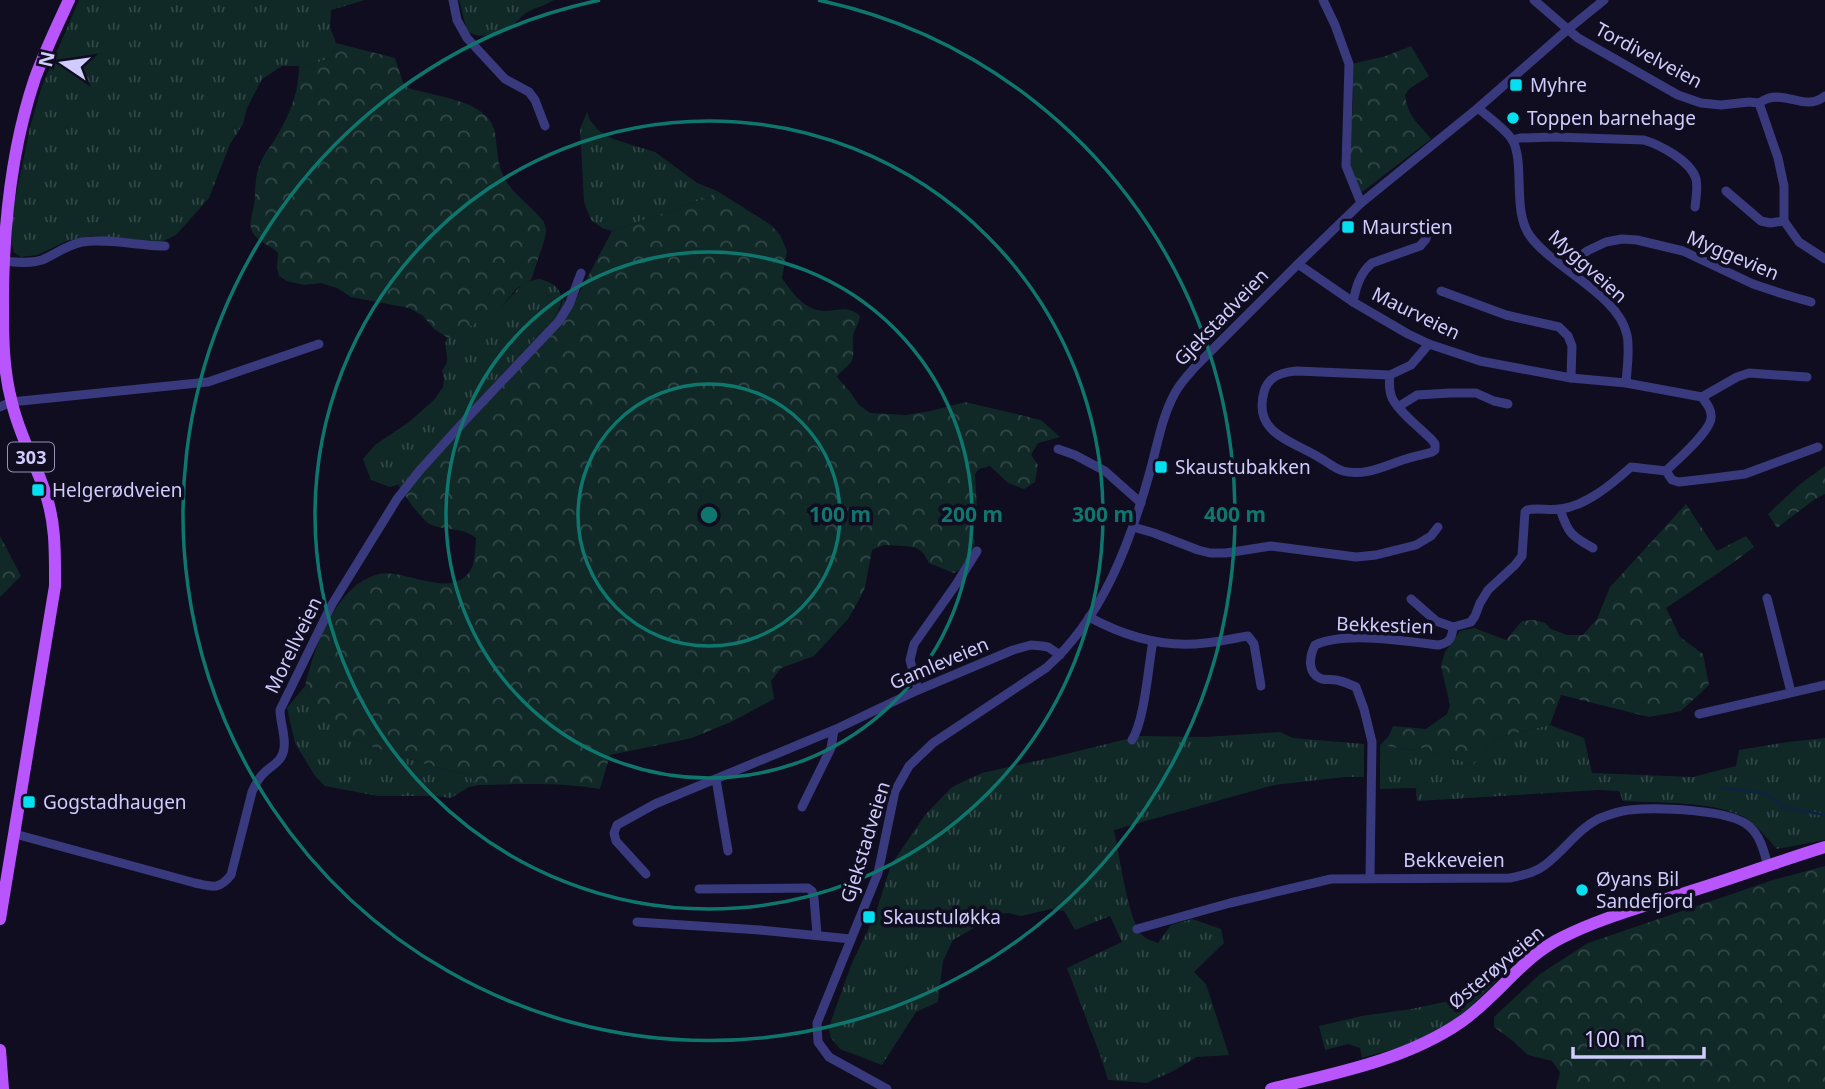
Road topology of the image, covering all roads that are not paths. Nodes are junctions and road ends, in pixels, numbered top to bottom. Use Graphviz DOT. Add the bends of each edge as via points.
graph roads {
  1 [pos="69,0"];
  2 [pos="453,0"];
  3 [pos="1323,0"];
  4 [pos="1534,0"];
  5 [pos="1604,0"];
  6 [pos="1567,30"];
  7 [pos="1825,96"];
  8 [pos="1759,103"];
  9 [pos="1478,107"];
  10 [pos="545,126"];
  11 [pos="1513,140"];
  12 [pos="1726,191"];
  13 [pos="1361,203"];
  14 [pos="1695,207"];
  15 [pos="1784,220"];
  16 [pos="1429,226"];
  17 [pos="165,246"];
  18 [pos="1825,259"];
  19 [pos="4,261"];
  20 [pos="1298,264"];
  21 [pos="1566,268"];
  22 [pos="581,273"];
  23 [pos="1441,291"];
  24 [pos="1353,302"];
  25 [pos="1811,302"];
  26 [pos="319,344"];
  27 [pos="1429,344"];
  28 [pos="1390,375"];
  29 [pos="1807,377"];
  30 [pos="1571,378"];
  31 [pos="1626,383"];
  32 [pos="1702,397"];
  33 [pos="6,404"];
  34 [pos="1508,404"];
  35 [pos="1398,407"];
  36 [pos="1818,447"];
  37 [pos="1058,449"];
  38 [pos="1666,471"];
  39 [pos="1141,503"];
  40 [pos="1560,509"];
  41 [pos="1133,527"];
  42 [pos="1438,527"];
  43 [pos="1592,548"];
  44 [pos="977,551"];
  45 [pos="1767,598"];
  46 [pos="1411,600"];
  47 [pos="1089,617"];
  48 [pos="1452,627"];
  49 [pos="1153,641"];
  50 [pos="1060,655"];
  51 [pos="1825,685"];
  52 [pos="1261,686"];
  53 [pos="918,690"];
  54 [pos="1791,692"];
  55 [pos="1699,714"];
  56 [pos="834,730"];
  57 [pos="1132,740"];
  58 [pos="716,779"];
  59 [pos="802,807"];
  60 [pos="15,834"];
  61 [pos="1825,848"];
  62 [pos="728,851"];
  63 [pos="1768,866"];
  64 [pos="646,874"];
  65 [pos="1370,878"];
  66 [pos="699,889"];
  67 [pos="0,919"];
  68 [pos="637,922"];
  69 [pos="1137,929"];
  70 [pos="817,934"];
  71 [pos="851,939"];
  72 [pos="0,1049"];
  73 [pos="2,1089"];
  74 [pos="887,1089"];
  75 [pos="1272,1089"];
  1 -- 19 [label="main road, 303" via="25,114 10,187"];
  2 -- 10 [label="street" via="467,37 505,79 529,92"];
  3 -- 13 [label="street" via="1349,64 1345,155"];
  4 -- 6 [label="street, Tordivelveien"];
  5 -- 6 [label="street, Gjekstadveien"];
  6 -- 8 [label="street, Tordivelveien" via="1678,95 1721,105"];
  6 -- 9 [label="street, Gjekstadveien"];
  7 -- 8 [label="street, Tordivelveien" via="1811,103 1770,98"];
  8 -- 15 [label="street" via="1784,186"];
  9 -- 11 [label="street"];
  9 -- 13 [label="street, Gjekstadveien"];
  11 -- 14 [label="street" via="1654,143 1690,167 1696,178"];
  11 -- 21 [label="street, Myggveien" via="1524,225 1541,249"];
  12 -- 15 [label="street" via="1761,220"];
  13 -- 20 [label="street, Gjekstadveien"];
  15 -- 18 [label="street" via="1799,242"];
  16 -- 24 [label="street" via="1420,246 1366,268"];
  17 -- 19 [label="street" via="85,242 42,260"];
  19 -- 33 [label="main road, 303"];
  20 -- 24 [label="street, Maurveien"];
  20 -- 39 [label="street, Gjekstadveien" via="1175,393"];
  21 -- 25 [label="street, Myggevien" via="1606,242 1637,240 1683,251 1753,284"];
  21 -- 31 [label="street, Myggveien" via="1620,318 1628,344"];
  22 -- 60 [label="street, Morellveien" via="559,321 397,499 337,595 280,710 285,747 252,792 231,875 224,884 195,883"];
  23 -- 30 [label="street, Maurveien" via="1506,315 1559,327 1572,346"];
  24 -- 27 [label="street, Maurveien"];
  26 -- 33 [label="street" via="208,382"];
  27 -- 28 [label="street" via="1411,365"];
  27 -- 30 [label="street, Maurveien" via="1480,361"];
  28 -- 35 [label="street" via="1391,397"];
  28 -- 35 [label="street" via="1284,372 1266,386 1262,414 1285,441 1335,467 1345,472 1373,471 1435,450 1432,440"];
  29 -- 32 [label="street" via="1749,373"];
  30 -- 31 [label="street, Maurveien"];
  31 -- 32 [label="street, Maurveien"];
  32 -- 38 [label="street" via="1710,408 1710,424"];
  33 -- 60 [label="main road, 303" via="45,492 55,543 55,586"];
  34 -- 35 [label="street" via="1476,393 1442,393 1417,395"];
  36 -- 38 [label="street" via="1735,475 1679,482"];
  37 -- 39 [label="street" via="1105,471"];
  38 -- 40 [label="street" via="1631,467 1604,489"];
  39 -- 41 [label="street, Gjekstadveien"];
  40 -- 43 [label="street" via="1572,536"];
  40 -- 48 [label="street" via="1527,510 1522,556 1488,590 1471,622"];
  41 -- 42 [label="street" via="1207,552 1271,546 1356,557 1416,545"];
  41 -- 47 [label="street, Gjekstadveien" via="1116,570"];
  44 -- 53 [label="street" via="912,648"];
  45 -- 54 [label="street"];
  46 -- 48 [label="street, Bekkestien" via="1436,621"];
  47 -- 49 [label="street"];
  47 -- 50 [label="street, Gjekstadveien"];
  48 -- 65 [label="street, Bekkestien" via="1452,638 1438,645 1335,638 1315,645 1311,653 1315,676 1356,687 1370,730"];
  49 -- 52 [label="street" via="1203,644 1248,636 1254,644"];
  49 -- 57 [label="street"];
  50 -- 53 [label="street, Gamleveien" via="1048,647 1031,645"];
  50 -- 71 [label="street, Gjekstadveien" via="933,743 909,766 895,791 878,873"];
  51 -- 54 [label="street"];
  53 -- 56 [label="street, Gamleveien"];
  54 -- 55 [label="street"];
  56 -- 58 [label="street, Gamleveien"];
  56 -- 59 [label="street" via="831,748"];
  58 -- 62 [label="street"];
  58 -- 64 [label="street, Gamleveien" via="617,825 616,841"];
  60 -- 67 [label="main road, 303"];
  61 -- 63 [label="main road, Østerøyveien"];
  63 -- 65 [label="street, Bekkeveien" via="1762,844 1742,821 1699,811 1653,809 1627,810 1595,821 1531,873 1510,878"];
  63 -- 75 [label="main road, Østerøyveien" via="1562,937 1535,955 1477,1010 1417,1047"];
  65 -- 69 [label="street, Bekkeveien" via="1331,879"];
  66 -- 70 [label="street, Gjekstadveien" via="808,888 814,898"];
  68 -- 70 [label="street"];
  70 -- 71 [label="street"];
  71 -- 74 [label="street, Gjekstadveien" via="817,1023 818,1042 829,1057"];
  72 -- 73 [label="main road"];
}
